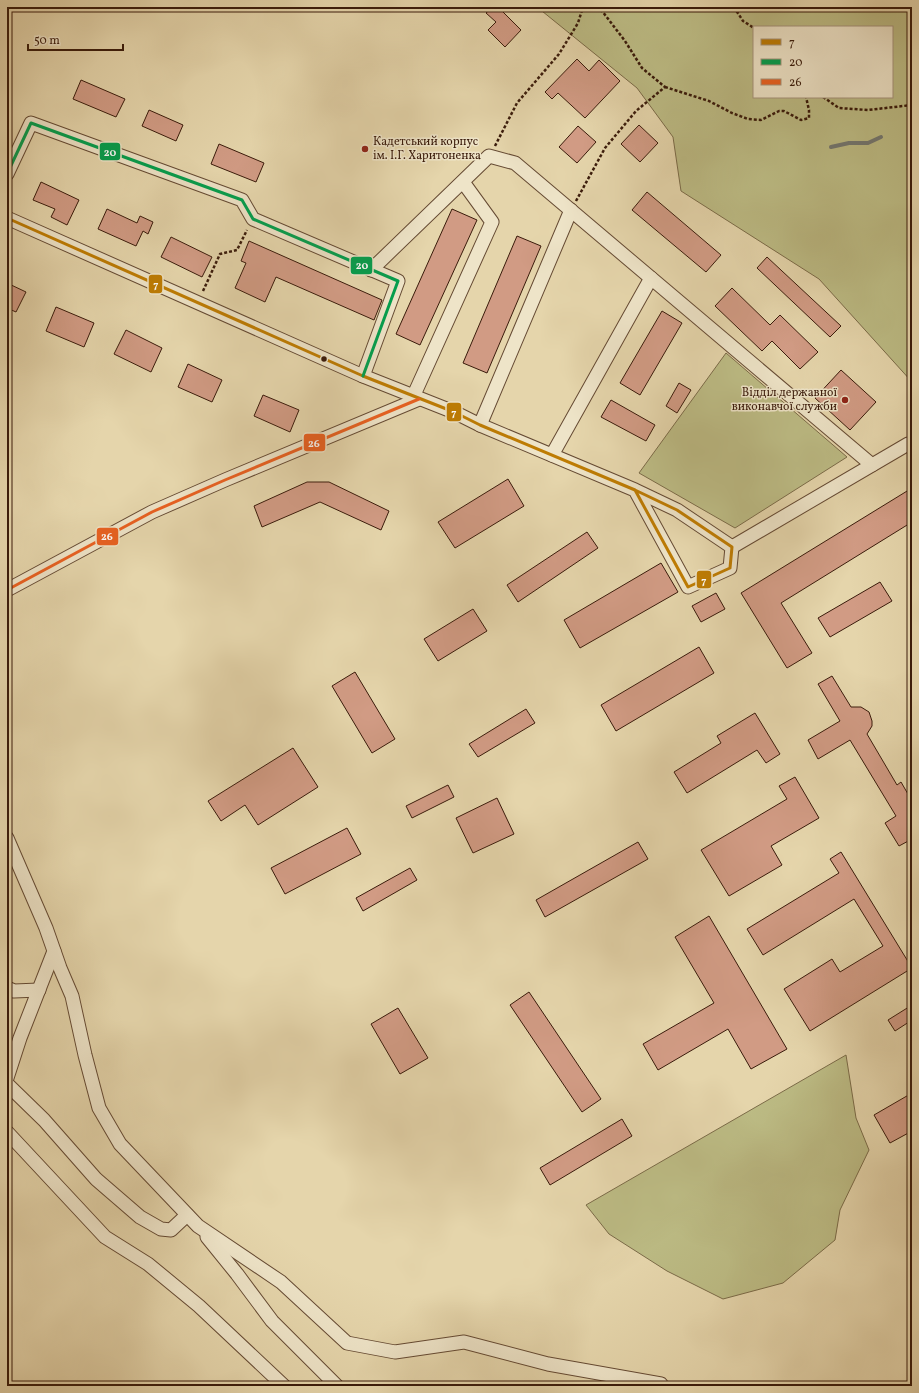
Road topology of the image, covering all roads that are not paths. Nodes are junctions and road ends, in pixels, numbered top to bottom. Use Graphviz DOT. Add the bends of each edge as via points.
graph roads {
  1 [pos="7,174"];
  2 [pos="462,182"];
  3 [pos="571,210"];
  4 [pos="7,218"];
  5 [pos="371,270"];
  6 [pos="651,278"];
  7 [pos="363,376"];
  8 [pos="416,398"];
  9 [pos="480,425"];
  10 [pos="912,445"];
  11 [pos="552,455"];
  12 [pos="872,464"];
  13 [pos="634,490"];
  14 [pos="732,547"];
  15 [pos="7,590"];
  16 [pos="7,838"];
  17 [pos="54,951"];
  18 [pos="7,988"];
  19 [pos="39,990"];
  20 [pos="7,1078"];
  21 [pos="7,1084"];
  22 [pos="7,1132"];
  23 [pos="187,1214"];
  24 [pos="198,1226"];
  25 [pos="661,1384"];
  26 [pos="284,1386"];
  27 [pos="337,1386"];
  1 -- 5 [label="street" via="31,122 242,200 253,219"];
  2 -- 3 [label="street" via="490,156 516,163"];
  2 -- 5 [label="street"];
  2 -- 8 [label="street" via="492,222"];
  3 -- 6 [label="street"];
  3 -- 9 [label="street"];
  4 -- 7 [label="street"];
  5 -- 7 [label="street" via="398,281"];
  6 -- 11 [label="street"];
  6 -- 12 [label="street"];
  7 -- 8 [label="street"];
  8 -- 9 [label="street"];
  8 -- 15 [label="street" via="152,512"];
  9 -- 11 [label="street"];
  10 -- 12 [label="street" via="908,444"];
  11 -- 13 [label="street"];
  12 -- 14 [label="street"];
  13 -- 14 [label="street" via="677,510"];
  13 -- 14 [label="street" via="688,587 730,568"];
  16 -- 17 [label="street"];
  17 -- 19 [label="street"];
  17 -- 23 [label="street" via="72,996 99,1108 120,1144"];
  18 -- 19 [label="street" via="14,991"];
  19 -- 20 [label="street"];
  21 -- 23 [label="street" via="44,1120 96,1179 140,1217 161,1229 171,1230"];
  22 -- 26 [label="street" via="105,1237 148,1264 199,1306"];
  23 -- 24 [label="street"];
  24 -- 25 [label="street" via="281,1282 347,1343 395,1352 464,1342 548,1364"];
  24 -- 27 [label="street" via="272,1321"];
}
